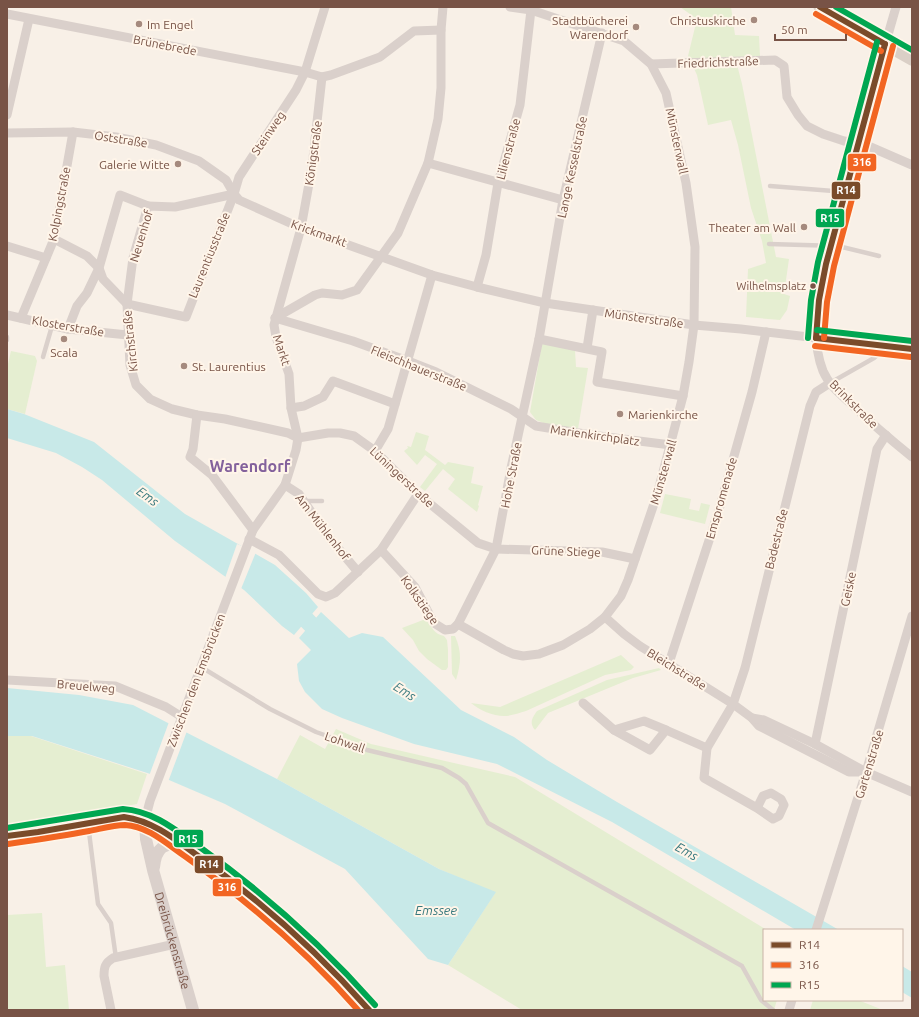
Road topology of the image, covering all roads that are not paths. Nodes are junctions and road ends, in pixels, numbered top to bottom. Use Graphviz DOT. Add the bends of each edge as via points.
graph roads {
  1 [pos="325,7"];
  2 [pos="443,7"];
  3 [pos="510,7"];
  4 [pos="820,7"];
  5 [pos="896,7"];
  6 [pos="531,10"];
  7 [pos="7,14"];
  8 [pos="29,19"];
  9 [pos="441,30"];
  10 [pos="602,33"];
  11 [pos="885,44"];
  12 [pos="912,59"];
  13 [pos="651,64"];
  14 [pos="305,72"];
  15 [pos="322,77"];
  16 [pos="7,116"];
  17 [pos="73,132"];
  18 [pos="7,133"];
  19 [pos="858,144"];
  20 [pos="428,163"];
  21 [pos="912,165"];
  22 [pos="498,183"];
  23 [pos="770,186"];
  24 [pos="846,192"];
  25 [pos="234,194"];
  26 [pos="563,200"];
  27 [pos="148,206"];
  28 [pos="301,228"];
  29 [pos="54,239"];
  30 [pos="769,244"];
  31 [pos="7,246"];
  32 [pos="830,246"];
  33 [pos="382,256"];
  34 [pos="879,256"];
  35 [pos="46,258"];
  36 [pos="99,268"];
  37 [pos="432,274"];
  38 [pos="285,282"];
  39 [pos="479,282"];
  40 [pos="545,303"];
  41 [pos="127,304"];
  42 [pos="593,310"];
  43 [pos="7,315"];
  44 [pos="186,316"];
  45 [pos="21,318"];
  46 [pos="275,318"];
  47 [pos="694,325"];
  48 [pos="52,326"];
  49 [pos="68,329"];
  50 [pos="311,329"];
  51 [pos="766,332"];
  52 [pos="128,335"];
  53 [pos="7,337"];
  54 [pos="539,338"];
  55 [pos="816,338"];
  56 [pos="7,340"];
  57 [pos="887,346"];
  58 [pos="586,348"];
  59 [pos="912,349"];
  60 [pos="43,357"];
  61 [pos="408,360"];
  62 [pos="830,383"];
  63 [pos="683,396"];
  64 [pos="395,404"];
  65 [pos="291,408"];
  66 [pos="197,415"];
  67 [pos="523,417"];
  68 [pos="886,436"];
  69 [pos="298,438"];
  70 [pos="671,445"];
  71 [pos="376,452"];
  72 [pos="912,457"];
  73 [pos="285,485"];
  74 [pos="418,494"];
  75 [pos="304,501"];
  76 [pos="322,501"];
  77 [pos="253,530"];
  78 [pos="248,543"];
  79 [pos="496,549"];
  80 [pos="381,550"];
  81 [pos="635,559"];
  82 [pos="358,572"];
  83 [pos="912,616"];
  84 [pos="605,617"];
  85 [pos="458,624"];
  86 [pos="669,663"];
  87 [pos="201,667"];
  88 [pos="7,680"];
  89 [pos="583,703"];
  90 [pos="733,704"];
  91 [pos="182,717"];
  92 [pos="752,718"];
  93 [pos="614,730"];
  94 [pos="666,730"];
  95 [pos="815,744"];
  96 [pos="707,748"];
  97 [pos="866,772"];
  98 [pos="912,792"];
  99 [pos="757,808"];
  100 [pos="145,820"];
  101 [pos="88,824"];
  102 [pos="7,836"];
  103 [pos="183,846"];
  104 [pos="153,870"];
  105 [pos="816,929"];
  106 [pos="175,944"];
  107 [pos="116,958"];
  108 [pos="111,1010"];
  109 [pos="193,1010"];
  110 [pos="368,1010"];
  111 [pos="773,1010"];
  1 -- 14 [label="street, Steinweg"];
  2 -- 9 [label="street"];
  3 -- 6 [label="street"];
  4 -- 11 [label="main road"];
  5 -- 11 [label="street, Brinkstraße"];
  6 -- 10 [label="street"];
  6 -- 22 [label="street, Lilienstraße" via="520,105"];
  7 -- 8 [label="street, Brünebrede"];
  8 -- 14 [label="street, Brünebrede"];
  8 -- 16 [label="street"];
  9 -- 15 [label="street" via="414,31 380,57"];
  9 -- 20 [label="street" via="438,119"];
  10 -- 13 [label="street" via="624,41"];
  10 -- 26 [label="street, Lange Kesselstraße"];
  11 -- 12 [label="main road"];
  11 -- 19 [label="street, Brinkstraße"];
  13 -- 19 [label="street, Friedrichstraße" via="775,60 784,66 787,97 807,126 823,134"];
  13 -- 47 [label="street, Münsterwall" via="666,93 686,183 695,247"];
  14 -- 15 [label="street, Brünebrede"];
  14 -- 25 [label="street, Steinweg" via="239,177"];
  15 -- 28 [label="street, Königstraße" via="312,167"];
  17 -- 18 [label="street, Oststraße"];
  17 -- 25 [label="street, Oststraße" via="156,144 199,161 226,180"];
  17 -- 29 [label="street, Kolpingstraße"];
  19 -- 21 [label="street"];
  19 -- 24 [label="street, Brinkstraße"];
  20 -- 22 [label="street"];
  20 -- 33 [label="street" via="398,233"];
  22 -- 26 [label="street"];
  22 -- 39 [label="street, Lilienstraße"];
  23 -- 24 [label="lane"];
  24 -- 32 [label="street, Brinkstraße"];
  25 -- 27 [label="street, Neuenhof" via="175,208"];
  25 -- 28 [label="street, Krickmarkt" via="239,200"];
  25 -- 44 [label="street, Laurentiusstraße"];
  26 -- 40 [label="street, Lange Kesselstraße"];
  27 -- 36 [label="street" via="120,195"];
  27 -- 41 [label="street, Neuenhof" via="133,258"];
  28 -- 33 [label="street, Krickmarkt"];
  28 -- 38 [label="street, Königstraße"];
  29 -- 35 [label="street, Kolpingstraße"];
  29 -- 36 [label="street" via="87,256"];
  30 -- 32 [label="lane"];
  31 -- 35 [label="street"];
  32 -- 34 [label="lane"];
  32 -- 55 [label="street, Brinkstraße" via="821,283"];
  33 -- 37 [label="street, Münsterstraße"];
  33 -- 46 [label="street, Markt" via="357,290 342,295 315,295"];
  35 -- 45 [label="street, Kolpingstraße"];
  36 -- 41 [label="street" via="103,280"];
  36 -- 49 [label="street" via="87,293 77,306"];
  37 -- 39 [label="street, Münsterstraße"];
  37 -- 61 [label="street"];
  38 -- 46 [label="street, Markt"];
  39 -- 40 [label="street, Münsterstraße"];
  40 -- 42 [label="street, Münsterstraße"];
  40 -- 54 [label="street, Hohe Straße"];
  41 -- 44 [label="street, Kirchstraße"];
  41 -- 52 [label="street, Kirchstraße"];
  42 -- 47 [label="street, Münsterstraße"];
  42 -- 58 [label="street"];
  43 -- 45 [label="street, Klosterstraße"];
  45 -- 48 [label="street, Klosterstraße"];
  46 -- 50 [label="street, Markt"];
  46 -- 65 [label="street, Markt" via="276,337 287,365"];
  47 -- 51 [label="street, Münsterstraße"];
  47 -- 63 [label="street, Münsterwall"];
  48 -- 49 [label="street, Klosterstraße"];
  48 -- 60 [label="lane"];
  49 -- 52 [label="street, Klosterstraße"];
  50 -- 61 [label="street, Fleischhauerstraße"];
  51 -- 55 [label="street, Münsterstraße"];
  51 -- 86 [label="street, Emspromenade" via="718,513"];
  52 -- 66 [label="street, Kirchstraße" via="130,365 136,385 150,399 172,409"];
  53 -- 56 [label="lane"];
  54 -- 58 [label="street"];
  54 -- 67 [label="street, Hohe Straße"];
  55 -- 57 [label="street, Münsterstraße"];
  55 -- 62 [label="street, Brinkstraße" via="820,361"];
  57 -- 59 [label="street, Münsterstraße"];
  57 -- 62 [label="lane" via="874,358"];
  58 -- 63 [label="street" via="602,352 597,382"];
  61 -- 64 [label="street"];
  61 -- 67 [label="street, Fleischhauerstraße" via="511,408"];
  62 -- 68 [label="street, Brinkstraße"];
  62 -- 90 [label="street, Badestraße" via="816,392 810,406 745,668"];
  63 -- 70 [label="street, Münsterwall"];
  64 -- 65 [label="street" via="333,381 323,397 304,406"];
  64 -- 71 [label="street" via="388,429"];
  65 -- 69 [label="street, Markt"];
  66 -- 69 [label="street, Kirchstraße" via="288,433"];
  66 -- 77 [label="street" via="190,457 212,476"];
  67 -- 70 [label="street, Marienkirchplatz" via="536,426"];
  67 -- 79 [label="street, Hohe Straße"];
  68 -- 72 [label="street, Brinkstraße"];
  68 -- 95 [label="street, Geiske" via="877,449"];
  69 -- 71 [label="street, Lüningerstraße" via="328,432 340,433 354,436"];
  69 -- 73 [label="street, Zwischen den Emsbrücken"];
  70 -- 81 [label="street, Münsterwall"];
  71 -- 74 [label="street, Lüningerstraße"];
  73 -- 75 [label="street, Am Mühlenhof" via="299,494"];
  73 -- 77 [label="street, Zwischen den Emsbrücken"];
  74 -- 79 [label="street, Lüningerstraße" via="478,543"];
  74 -- 80 [label="street"];
  75 -- 76 [label="lane"];
  75 -- 82 [label="street, Am Mühlenhof" via="327,535"];
  77 -- 78 [label="street, Zwischen den Emsbrücken"];
  78 -- 82 [label="street" via="279,555 323,596 335,593"];
  78 -- 87 [label="street, Zwischen den Emsbrücken"];
  79 -- 81 [label="street, Grüne Stiege" via="602,552"];
  79 -- 85 [label="street, Hohe Straße"];
  80 -- 82 [label="street"];
  80 -- 85 [label="street, Kolkstiege" via="415,587 434,623 445,630 452,629"];
  81 -- 84 [label="street, Münsterwall" via="620,596"];
  83 -- 97 [label="street, Gartenstraße"];
  84 -- 85 [label="street, Münsterwall" via="563,646 523,656 498,647"];
  84 -- 86 [label="street, Bleichstraße" via="640,646"];
  86 -- 90 [label="street, Bleichstraße"];
  87 -- 91 [label="street, Zwischen den Emsbrücken"];
  87 -- 111 [label="lane, Lohwall" via="270,709 316,732 367,750 442,768 459,778 466,784 488,823 742,966 761,1000"];
  88 -- 91 [label="street, Breuelweg" via="115,686 166,707"];
  89 -- 93 [label="street"];
  90 -- 92 [label="street, Bleichstraße"];
  90 -- 96 [label="street, Badestraße"];
  91 -- 100 [label="street, Zwischen den Emsbrücken" via="150,800"];
  92 -- 95 [label="street, Bleichstraße" via="764,720"];
  92 -- 97 [label="street, Bleichstraße" via="759,726 849,772"];
  93 -- 94 [label="street" via="644,721"];
  93 -- 94 [label="street" via="650,750"];
  94 -- 96 [label="street"];
  95 -- 97 [label="street, Bleichstraße"];
  96 -- 99 [label="street" via="704,778"];
  97 -- 98 [label="street, Bleichstraße"];
  97 -- 105 [label="street, Gartenstraße"];
  100 -- 101 [label="street" via="124,817"];
  100 -- 103 [label="street"];
  100 -- 104 [label="street, Dreibrückenstraße" via="146,839"];
  101 -- 102 [label="street"];
  101 -- 107 [label="lane" via="98,904 111,923"];
  103 -- 104 [label="street" via="171,844 160,849"];
  103 -- 110 [label="street" via="276,916 346,983"];
  104 -- 106 [label="street, Dreibrückenstraße"];
  106 -- 107 [label="street"];
  106 -- 109 [label="street, Dreibrückenstraße"];
  107 -- 108 [label="street" via="109,960 104,971"];
}
